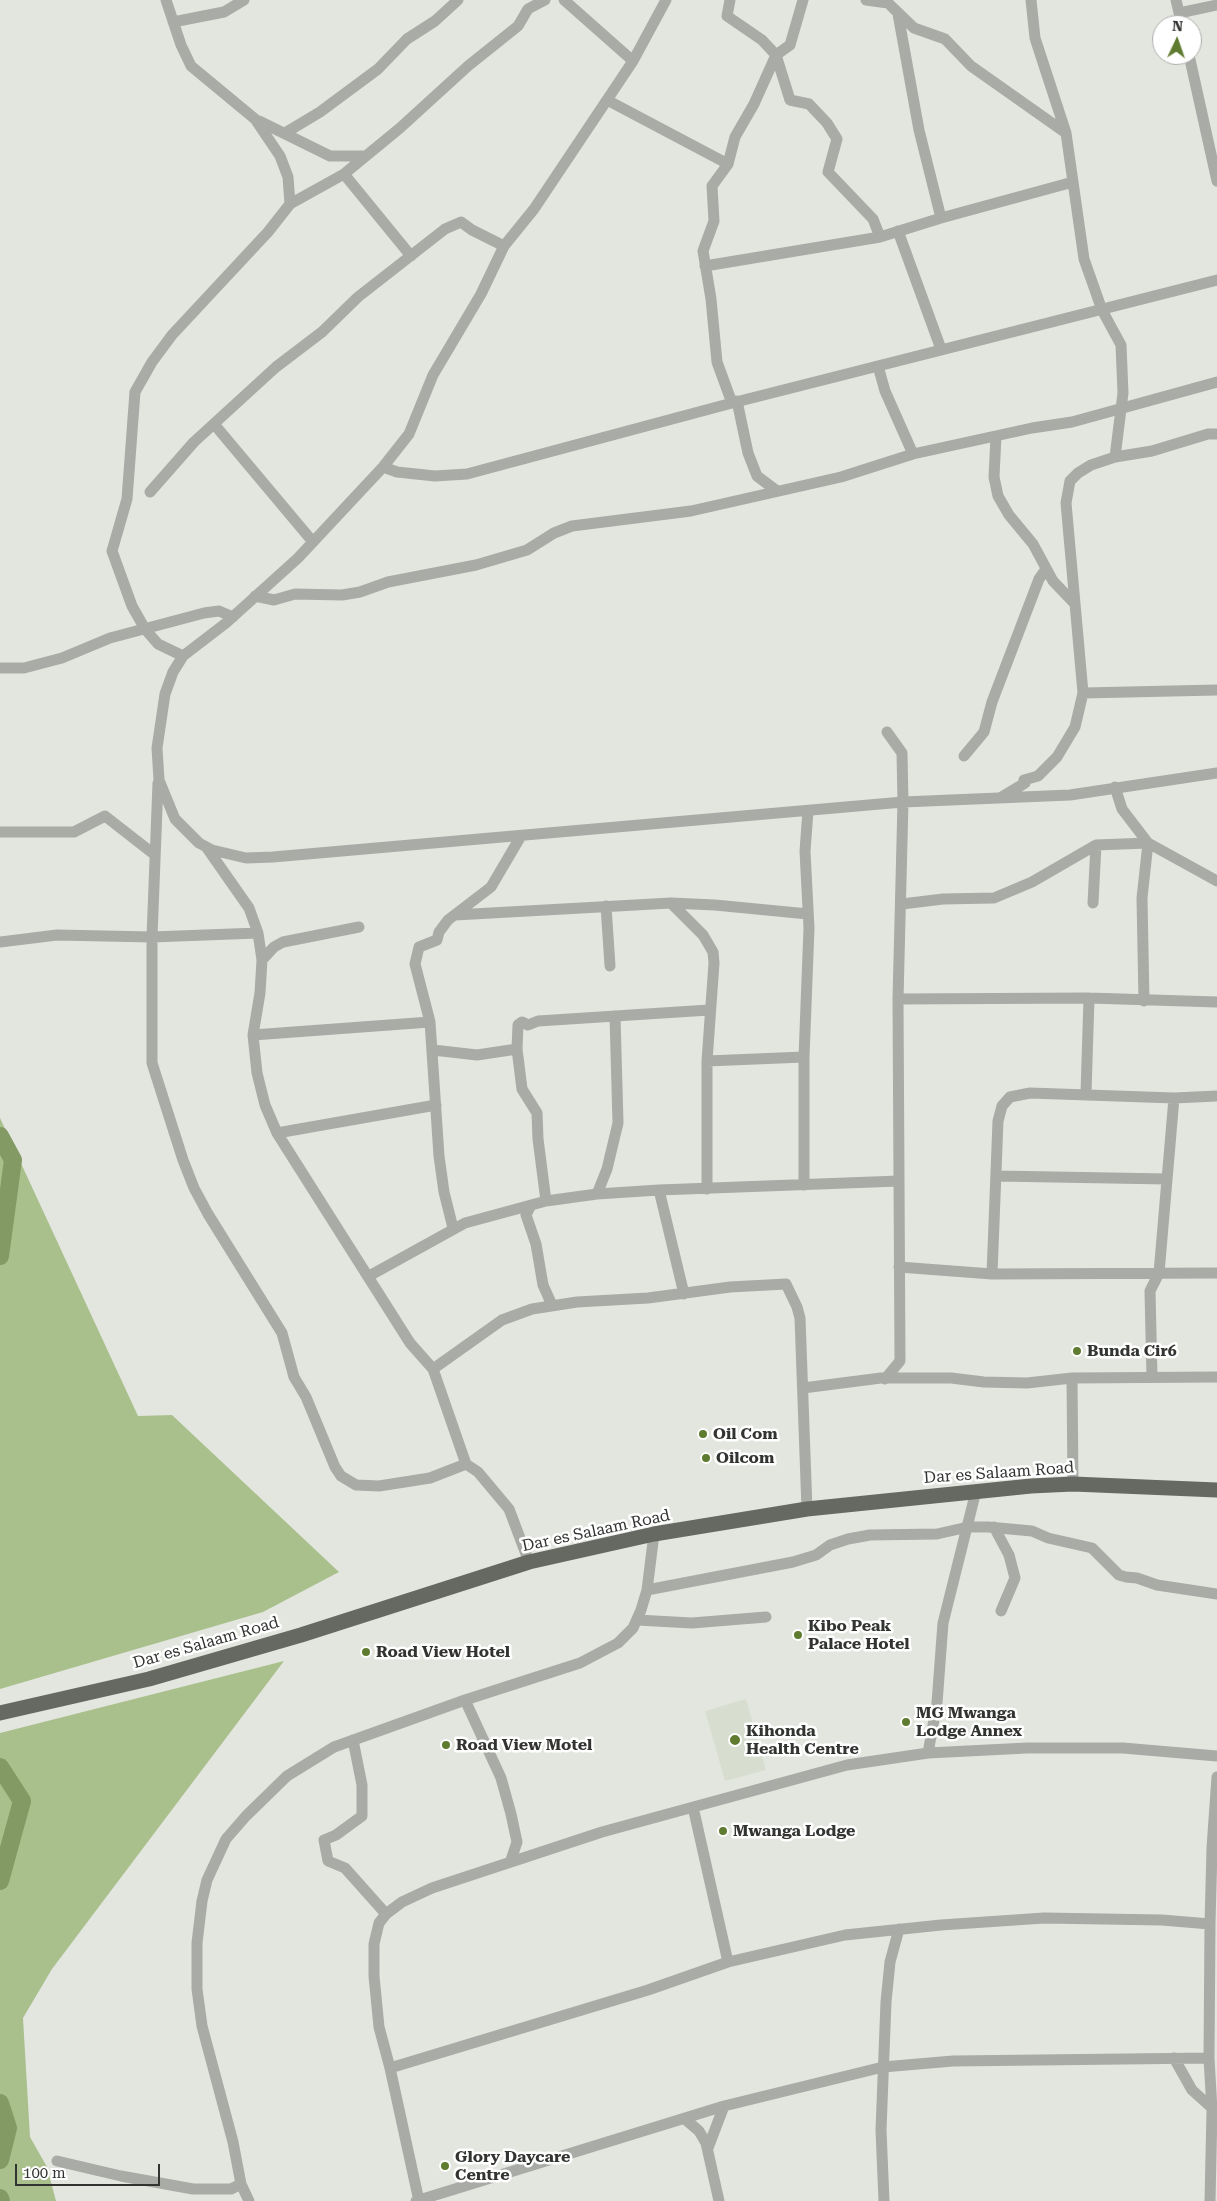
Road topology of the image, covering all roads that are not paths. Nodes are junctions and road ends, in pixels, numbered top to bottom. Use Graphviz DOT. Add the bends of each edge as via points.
graph roads {
  1 [pos="166,0"];
  2 [pos="244,0"];
  3 [pos="458,0"];
  4 [pos="545,0"];
  5 [pos="564,0"];
  6 [pos="666,0"];
  7 [pos="730,0"];
  8 [pos="803,0"];
  9 [pos="866,0"];
  10 [pos="1033,0"];
  11 [pos="1176,0"];
  12 [pos="1217,5"];
  13 [pos="1179,13"];
  14 [pos="898,14"];
  15 [pos="173,22"];
  16 [pos="776,55"];
  17 [pos="633,60"];
  18 [pos="1192,65"];
  19 [pos="607,100"];
  20 [pos="255,119"];
  21 [pos="285,133"];
  22 [pos="1066,133"];
  23 [pos="1213,141"];
  24 [pos="365,156"];
  25 [pos="728,164"];
  26 [pos="344,174"];
  27 [pos="1217,181"];
  28 [pos="1073,182"];
  29 [pos="290,204"];
  30 [pos="941,218"];
  31 [pos="898,231"];
  32 [pos="880,237"];
  33 [pos="504,246"];
  34 [pos="411,256"];
  35 [pos="705,266"];
  36 [pos="1217,280"];
  37 [pos="1102,310"];
  38 [pos="941,349"];
  39 [pos="878,366"];
  40 [pos="1217,382"];
  41 [pos="735,402"];
  42 [pos="1121,409"];
  43 [pos="214,424"];
  44 [pos="1217,434"];
  45 [pos="996,436"];
  46 [pos="913,454"];
  47 [pos="1115,457"];
  48 [pos="383,467"];
  49 [pos="777,491"];
  50 [pos="150,492"];
  51 [pos="313,542"];
  52 [pos="1046,569"];
  53 [pos="255,596"];
  54 [pos="1075,604"];
  55 [pos="233,617"];
  56 [pos="145,629"];
  57 [pos="184,656"];
  58 [pos="0,668"];
  59 [pos="1217,690"];
  60 [pos="1083,693"];
  61 [pos="887,732"];
  62 [pos="964,756"];
  63 [pos="1217,774"];
  64 [pos="159,780"];
  65 [pos="1115,787"];
  66 [pos="999,798"];
  67 [pos="904,802"];
  68 [pos="808,811"];
  69 [pos="0,832"];
  70 [pos="521,836"];
  71 [pos="1148,843"];
  72 [pos="1096,845"];
  73 [pos="205,846"];
  74 [pos="155,855"];
  75 [pos="1217,881"];
  76 [pos="671,903"];
  77 [pos="1093,903"];
  78 [pos="902,904"];
  79 [pos="606,906"];
  80 [pos="808,914"];
  81 [pos="454,915"];
  82 [pos="359,927"];
  83 [pos="258,932"];
  84 [pos="152,937"];
  85 [pos="0,942"];
  86 [pos="262,960"];
  87 [pos="610,966"];
  88 [pos="1089,998"];
  89 [pos="898,999"];
  90 [pos="1144,1001"];
  91 [pos="1217,1002"];
  92 [pos="709,1010"];
  93 [pos="615,1016"];
  94 [pos="430,1022"];
  95 [pos="253,1035"];
  96 [pos="517,1049"];
  97 [pos="433,1050"];
  98 [pos="804,1057"];
  99 [pos="707,1061"];
  100 [pos="1086,1093"];
  101 [pos="1217,1096"];
  102 [pos="1174,1098"];
  103 [pos="436,1105"];
  104 [pos="277,1132"];
  105 [pos="997,1176"];
  106 [pos="1166,1180"];
  107 [pos="899,1181"];
  108 [pos="804,1185"];
  109 [pos="707,1189"];
  110 [pos="659,1190"];
  111 [pos="596,1194"];
  112 [pos="546,1201"];
  113 [pos="531,1205"];
  114 [pos="453,1228"];
  115 [pos="900,1267"];
  116 [pos="1159,1273"];
  117 [pos="1217,1273"];
  118 [pos="992,1274"];
  119 [pos="369,1276"];
  120 [pos="684,1294"];
  121 [pos="552,1305"];
  122 [pos="433,1369"];
  123 [pos="1152,1377"];
  124 [pos="1217,1377"];
  125 [pos="885,1378"];
  126 [pos="1072,1378"];
  127 [pos="803,1388"];
  128 [pos="466,1464"];
  129 [pos="1073,1484"];
  130 [pos="1217,1490"];
  131 [pos="976,1491"];
  132 [pos="807,1509"];
  133 [pos="968,1527"];
  134 [pos="994,1527"];
  135 [pos="654,1534"];
  136 [pos="529,1562"];
  137 [pos="647,1590"];
  138 [pos="1217,1594"];
  139 [pos="1001,1611"];
  140 [pos="766,1617"];
  141 [pos="637,1620"];
  142 [pos="465,1700"];
  143 [pos="0,1713"];
  144 [pos="353,1740"];
  145 [pos="928,1753"];
  146 [pos="1217,1756"];
  147 [pos="1217,1777"];
  148 [pos="693,1807"];
  149 [pos="511,1860"];
  150 [pos="386,1914"];
  151 [pos="1210,1924"];
  152 [pos="899,1929"];
  153 [pos="728,1962"];
  154 [pos="1213,2036"];
  155 [pos="1174,2058"];
  156 [pos="1209,2058"];
  157 [pos="390,2068"];
  158 [pos="883,2068"];
  159 [pos="724,2106"];
  160 [pos="1212,2108"];
  161 [pos="685,2119"];
  162 [pos="708,2148"];
  163 [pos="57,2161"];
  164 [pos="1214,2173"];
  165 [pos="241,2184"];
  166 [pos="249,2201"];
  167 [pos="418,2201"];
  168 [pos="719,2201"];
  169 [pos="884,2201"];
  170 [pos="1210,2201"];
  1 -- 15 [label="street"];
  2 -- 15 [label="street" via="224,12"];
  3 -- 21 [label="street" via="435,21 407,39 378,69 320,112"];
  4 -- 24 [label="street" via="528,9 518,26"];
  5 -- 17 [label="street"];
  6 -- 17 [label="street"];
  7 -- 16 [label="street" via="727,16 762,40"];
  8 -- 16 [label="street" via="790,45"];
  9 -- 14 [label="street" via="888,4"];
  10 -- 22 [label="street" via="1035,38"];
  11 -- 13 [label="street"];
  12 -- 13 [label="street"];
  14 -- 22 [label="street" via="914,28 945,39 971,66"];
  14 -- 30 [label="street" via="919,130"];
  15 -- 20 [label="street" via="191,66"];
  16 -- 25 [label="street" via="735,137"];
  16 -- 32 [label="street" via="790,100 808,104 827,122 837,139 828,172 873,219"];
  17 -- 19 [label="street"];
  18 -- 23 [label="street"];
  19 -- 25 [label="street"];
  19 -- 33 [label="street" via="534,209"];
  20 -- 21 [label="street"];
  20 -- 29 [label="street" via="288,177"];
  21 -- 24 [label="street" via="330,156"];
  22 -- 28 [label="street"];
  23 -- 27 [label="street"];
  24 -- 26 [label="street"];
  25 -- 35 [label="street" via="712,186 714,221 703,251"];
  26 -- 29 [label="street"];
  26 -- 34 [label="street"];
  28 -- 30 [label="street"];
  28 -- 37 [label="street" via="1084,259"];
  29 -- 56 [label="street" via="172,335 135,392 127,499 112,550 132,606"];
  30 -- 31 [label="street"];
  31 -- 32 [label="street"];
  31 -- 38 [label="street"];
  32 -- 35 [label="street"];
  33 -- 34 [label="street" via="462,222 445,229"];
  33 -- 48 [label="street" via="482,294 433,375 409,434"];
  34 -- 43 [label="street" via="358,297"];
  35 -- 41 [label="street" via="717,362"];
  36 -- 37 [label="street"];
  37 -- 38 [label="street"];
  37 -- 42 [label="street" via="1121,345"];
  38 -- 39 [label="street"];
  39 -- 41 [label="street"];
  39 -- 46 [label="street" via="885,391"];
  40 -- 42 [label="street"];
  41 -- 48 [label="street" via="467,474 435,476 397,472"];
  41 -- 49 [label="street" via="757,476"];
  42 -- 45 [label="street"];
  42 -- 47 [label="street"];
  43 -- 50 [label="street"];
  43 -- 51 [label="street"];
  44 -- 47 [label="street"];
  45 -- 46 [label="street"];
  45 -- 52 [label="street" via="994,477 998,496 1033,544"];
  46 -- 49 [label="street" via="841,477"];
  47 -- 54 [label="street" via="1078,473 1067,490"];
  48 -- 51 [label="street"];
  49 -- 53 [label="street" via="691,511 572,526 527,550 476,565 388,582 360,592 295,594 274,600"];
  51 -- 53 [label="street"];
  52 -- 54 [label="street"];
  52 -- 62 [label="street" via="992,702 984,732"];
  53 -- 55 [label="street"];
  54 -- 60 [label="street"];
  55 -- 56 [label="street" via="212,611"];
  55 -- 57 [label="street"];
  56 -- 57 [label="street" via="158,644"];
  56 -- 58 [label="street" via="110,638 62,658 24,668"];
  57 -- 64 [label="street" via="173,672 165,694 157,748"];
  59 -- 60 [label="street"];
  60 -- 66 [label="street" via="1075,726 1057,757 1038,776 1024,780 1025,783"];
  61 -- 67 [label="street" via="902,753"];
  63 -- 65 [label="street"];
  64 -- 73 [label="street" via="175,819"];
  64 -- 74 [label="street"];
  65 -- 66 [label="street" via="1070,795"];
  65 -- 71 [label="street" via="1122,809"];
  66 -- 67 [label="street"];
  67 -- 68 [label="street"];
  67 -- 78 [label="street"];
  68 -- 70 [label="street"];
  68 -- 80 [label="street" via="805,851"];
  69 -- 74 [label="street" via="74,832 105,816"];
  70 -- 73 [label="street" via="273,857 235,856"];
  70 -- 81 [label="street" via="491,887"];
  71 -- 72 [label="street"];
  71 -- 75 [label="street"];
  71 -- 90 [label="street" via="1142,898"];
  72 -- 77 [label="street"];
  72 -- 78 [label="street" via="1039,878 999,896"];
  73 -- 83 [label="street" via="249,908"];
  74 -- 84 [label="street"];
  76 -- 79 [label="street"];
  76 -- 80 [label="street"];
  76 -- 92 [label="street" via="711,947 714,963"];
  78 -- 89 [label="street"];
  79 -- 81 [label="street"];
  79 -- 87 [label="street"];
  80 -- 98 [label="street"];
  81 -- 94 [label="street" via="444,924 437,940 419,947 415,964"];
  82 -- 86 [label="street" via="283,942"];
  83 -- 84 [label="street"];
  83 -- 86 [label="street"];
  84 -- 85 [label="street" via="57,936"];
  84 -- 128 [label="street" via="152,1063 183,1160 208,1214 282,1334 294,1377 306,1397 335,1466 349,1482 367,1486 430,1478"];
  86 -- 95 [label="street"];
  88 -- 89 [label="street"];
  88 -- 90 [label="street"];
  88 -- 100 [label="street"];
  89 -- 107 [label="street"];
  90 -- 91 [label="street"];
  92 -- 93 [label="street"];
  92 -- 99 [label="street"];
  93 -- 96 [label="street" via="528,1025 522,1022 518,1025"];
  93 -- 111 [label="street" via="618,1123 607,1169"];
  94 -- 95 [label="street"];
  94 -- 97 [label="street"];
  95 -- 104 [label="street" via="257,1073 265,1105"];
  96 -- 97 [label="street" via="477,1055"];
  96 -- 112 [label="street" via="522,1089 538,1112"];
  97 -- 103 [label="street"];
  98 -- 99 [label="street"];
  98 -- 108 [label="street"];
  99 -- 109 [label="street"];
  100 -- 102 [label="street"];
  100 -- 105 [label="street" via="1030,1093 1010,1097 1000,1114"];
  101 -- 102 [label="street"];
  102 -- 106 [label="street"];
  103 -- 104 [label="street"];
  103 -- 114 [label="street" via="444,1192"];
  104 -- 119 [label="street"];
  105 -- 106 [label="street"];
  105 -- 118 [label="street"];
  106 -- 116 [label="street"];
  107 -- 108 [label="street"];
  107 -- 115 [label="street"];
  108 -- 109 [label="street"];
  109 -- 110 [label="street"];
  110 -- 111 [label="street"];
  110 -- 120 [label="street"];
  111 -- 112 [label="street"];
  112 -- 113 [label="street"];
  113 -- 114 [label="street"];
  113 -- 121 [label="street" via="526,1214 536,1244 543,1285"];
  114 -- 119 [label="street"];
  115 -- 118 [label="street"];
  115 -- 125 [label="street" via="900,1361"];
  116 -- 117 [label="street"];
  116 -- 118 [label="street"];
  116 -- 123 [label="street" via="1150,1291"];
  119 -- 122 [label="street" via="410,1343"];
  120 -- 121 [label="street"];
  120 -- 127 [label="street" via="738,1286 786,1284 800,1318"];
  121 -- 122 [label="street" via="502,1320"];
  122 -- 128 [label="street"];
  123 -- 124 [label="street"];
  123 -- 126 [label="street"];
  125 -- 126 [label="street" via="1027,1383"];
  125 -- 127 [label="street"];
  126 -- 129 [label="street"];
  127 -- 132 [label="street"];
  128 -- 136 [label="street" via="478,1472 509,1509"];
  129 -- 130 [label="highway, Dar es Salaam Road"];
  129 -- 131 [label="highway, Dar es Salaam Road"];
  131 -- 132 [label="highway, Dar es Salaam Road"];
  131 -- 133 [label="street"];
  132 -- 135 [label="highway, Dar es Salaam Road"];
  133 -- 134 [label="street"];
  133 -- 137 [label="street" via="937,1534 870,1535 848,1539 793,1562"];
  133 -- 145 [label="street" via="943,1623 937,1703"];
  134 -- 138 [label="street" via="1032,1531 1092,1548 1119,1575 1157,1585"];
  134 -- 139 [label="street" via="1009,1555 1015,1578"];
  135 -- 136 [label="highway, Dar es Salaam Road"];
  135 -- 137 [label="street"];
  136 -- 143 [label="highway, Dar es Salaam Road" via="175,1672"];
  137 -- 141 [label="street"];
  140 -- 141 [label="street" via="692,1623"];
  141 -- 142 [label="street" via="624,1639 587,1660"];
  142 -- 144 [label="street"];
  142 -- 149 [label="street" via="500,1778 511,1814 517,1842"];
  144 -- 150 [label="street" via="362,1785 362,1816 324,1840 328,1861 345,1868"];
  144 -- 165 [label="street" via="297,1768 246,1816 226,1839 204,1890 197,1943 199,2008"];
  145 -- 146 [label="street" via="1080,1747"];
  145 -- 148 [label="street" via="830,1768"];
  147 -- 151 [label="street"];
  148 -- 149 [label="street"];
  148 -- 153 [label="street"];
  149 -- 150 [label="street" via="414,1895"];
  150 -- 157 [label="street" via="375,1934 374,1976 376,2014"];
  151 -- 152 [label="street" via="1044,1918"];
  151 -- 154 [label="street"];
  152 -- 153 [label="street" via="845,1935"];
  152 -- 158 [label="street" via="890,1962"];
  153 -- 157 [label="street" via="648,1990"];
  154 -- 156 [label="street"];
  155 -- 156 [label="street"];
  155 -- 158 [label="street" via="952,2061"];
  155 -- 160 [label="street" via="1192,2090"];
  156 -- 160 [label="street"];
  157 -- 167 [label="street"];
  158 -- 159 [label="street"];
  158 -- 169 [label="street"];
  159 -- 161 [label="street"];
  159 -- 162 [label="street"];
  160 -- 164 [label="street"];
  161 -- 162 [label="street" via="699,2131"];
  161 -- 167 [label="street"];
  162 -- 168 [label="street"];
  163 -- 165 [label="street" via="193,2189 231,2189"];
  164 -- 170 [label="street"];
  165 -- 166 [label="street"];
}
